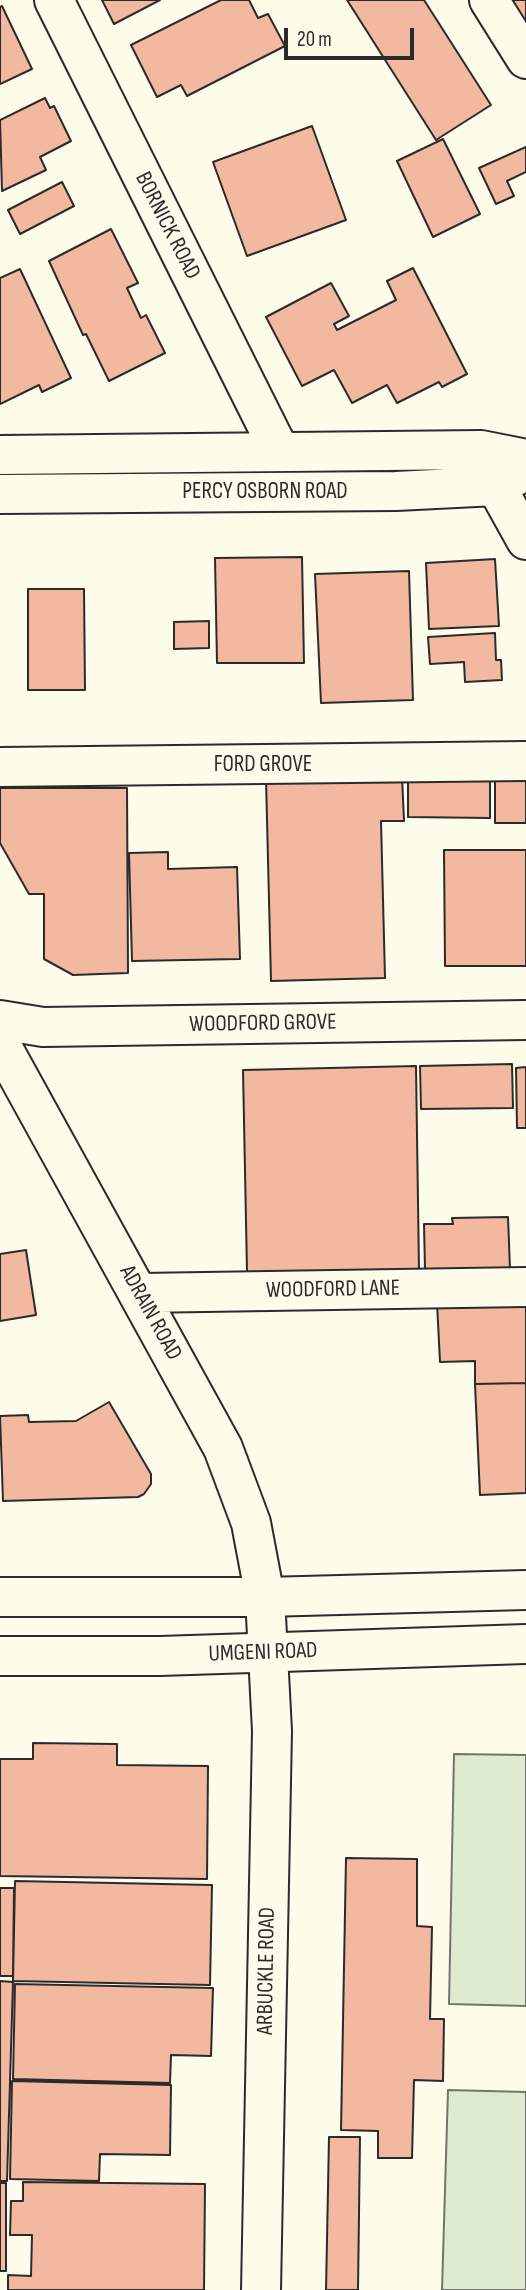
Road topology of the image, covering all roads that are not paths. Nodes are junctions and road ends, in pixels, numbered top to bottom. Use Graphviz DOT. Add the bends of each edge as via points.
graph roads {
  1 [pos="54,0"];
  2 [pos="489,0"];
  3 [pos="526,59"];
  4 [pos="481,450"];
  5 [pos="280,452"];
  6 [pos="0,455"];
  7 [pos="526,459"];
  8 [pos="511,479"];
  9 [pos="0,494"];
  10 [pos="526,540"];
  11 [pos="526,761"];
  12 [pos="0,767"];
  13 [pos="0,1020"];
  14 [pos="526,1020"];
  15 [pos="0,1042"];
  16 [pos="526,1287"];
  17 [pos="140,1293"];
  18 [pos="526,1590"];
  19 [pos="0,1597"];
  20 [pos="265,1597"];
  21 [pos="526,1644"];
  22 [pos="268,1653"];
  23 [pos="0,1656"];
  24 [pos="261,2290"];
  1 -- 5 [label="street, BORNICK ROAD"];
  2 -- 3 [label="street"];
  4 -- 5 [label="street, PERCY OSBORN ROAD"];
  4 -- 7 [label="street, PERCY OSBORN ROAD"];
  4 -- 8 [label="street"];
  5 -- 6 [label="street, PERCY OSBORN ROAD"];
  8 -- 9 [label="street, PERCY OSBORN ROAD" via="396,491"];
  8 -- 10 [label="street"];
  11 -- 12 [label="street, FORD GROVE"];
  13 -- 14 [label="street, WOODFORD GROVE" via="43,1027"];
  15 -- 17 [label="street, ADRAIN ROAD"];
  16 -- 17 [label="street, WOODFORD LANE"];
  17 -- 20 [label="street, ADRAIN ROAD" via="223,1448 251,1523"];
  18 -- 20 [label="street"];
  19 -- 20 [label="street"];
  20 -- 22 [label="street, ADRAIN ROAD"];
  21 -- 22 [label="street, UMGENI ROAD"];
  22 -- 23 [label="street, UMGENI ROAD"];
  22 -- 24 [label="street, ARBUCKLE ROAD" via="272,1731"];
}
